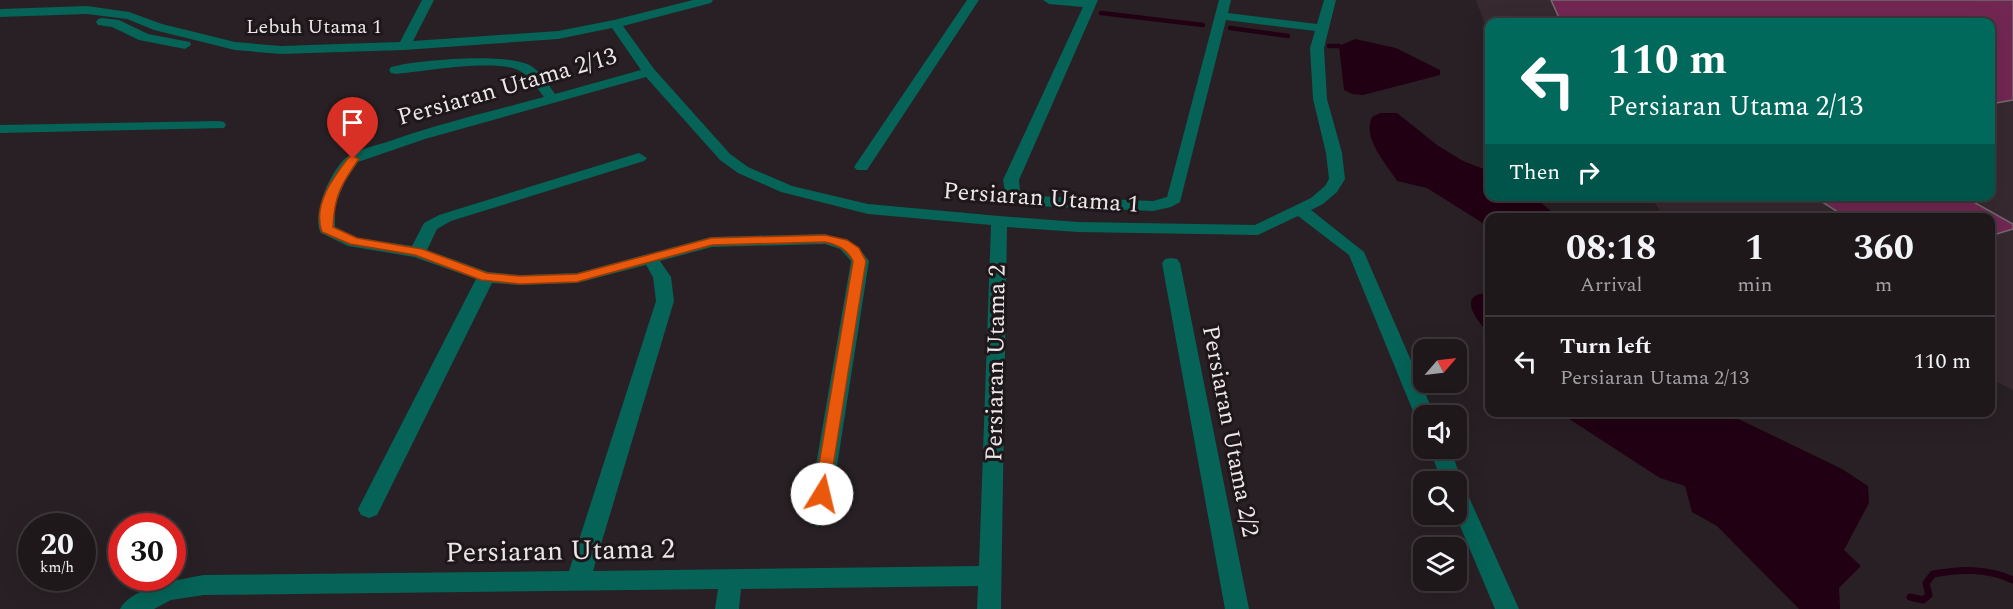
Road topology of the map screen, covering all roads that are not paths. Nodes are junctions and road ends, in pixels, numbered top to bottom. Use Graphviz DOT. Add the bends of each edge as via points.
graph roads {
  1 [pos="429,0"];
  2 [pos="707,0"];
  3 [pos="973,0"];
  4 [pos="1049,0"];
  5 [pos="1225,0"];
  6 [pos="1330,0"];
  7 [pos="1091,2"];
  8 [pos="0,13"];
  9 [pos="1221,16"];
  10 [pos="0,21"];
  11 [pos="615,24"];
  12 [pos="1323,28"];
  13 [pos="404,46"];
  14 [pos="396,70"];
  15 [pos="649,72"];
  16 [pos="553,100"];
  17 [pos="219,125"];
  18 [pos="0,129"];
  19 [pos="639,158"];
  20 [pos="862,167"];
  21 [pos="1300,210"];
  22 [pos="999,221"];
  23 [pos="417,252"];
  24 [pos="650,258"];
  25 [pos="1172,263"];
  26 [pos="486,277"];
  27 [pos="1420,405"];
  28 [pos="369,509"];
  29 [pos="1467,516"];
  30 [pos="818,517"];
  31 [pos="990,576"];
  32 [pos="731,579"];
  33 [pos="578,581"];
  34 [pos="133,608"];
  35 [pos="727,609"];
  36 [pos="989,609"];
  37 [pos="1237,609"];
  38 [pos="1506,609"];
  1 -- 13 [label="street"];
  2 -- 11 [label="street"];
  3 -- 20 [label="street"];
  4 -- 7 [label="street"];
  5 -- 9 [label="street"];
  6 -- 12 [label="street, Persiaran Utama 1"];
  7 -- 9 [label="street" via="1011,180 1012,194 1035,201 1165,204 1174,199"];
  8 -- 13 [label="street, Lebuh Utama 1" via="87,10 129,16 246,47 281,50"];
  9 -- 12 [label="street"];
  10 -- 13 [label="street, Lebuh Utama 1" via="77,19 115,23 144,37 279,59 349,55"];
  11 -- 13 [label="street" via="534,38"];
  11 -- 15 [label="street, Persiaran Utama 1"];
  12 -- 21 [label="street, Persiaran Utama 1" via="1317,48 1320,99 1337,179 1317,201"];
  14 -- 16 [label="street" via="518,65 531,73"];
  15 -- 16 [label="street, Persiaran Utama 2/13"];
  15 -- 22 [label="street, Persiaran Utama 1" via="725,158 778,186 868,209"];
  16 -- 23 [label="street, Persiaran Utama 2/13" via="420,136 353,159 337,181 327,206 327,229 354,242"];
  17 -- 18 [label="street"];
  19 -- 23 [label="street" via="445,218 430,226"];
  21 -- 22 [label="street, Persiaran Utama 1" via="1258,230 1078,227"];
  21 -- 27 [label="street" via="1356,252"];
  22 -- 31 [label="street, Persiaran Utama 2"];
  23 -- 26 [label="street, Persiaran Utama 2/13"];
  24 -- 26 [label="street, Persiaran Utama 2/13" via="577,278"];
  24 -- 30 [label="street, Persiaran Utama 2/13" via="711,242 825,239 854,250 860,261"];
  24 -- 33 [label="street" via="662,277 665,301"];
  25 -- 37 [label="street, Persiaran Utama 2/2"];
  26 -- 28 [label="street"];
  29 -- 38 [label="street"];
  31 -- 32 [label="street, Persiaran Utama 2"];
  31 -- 36 [label="street, Persiaran Utama 2"];
  32 -- 33 [label="street, Persiaran Utama 2"];
  32 -- 35 [label="street"];
  33 -- 34 [label="street, Persiaran Utama 2" via="204,585 167,591"];
}
